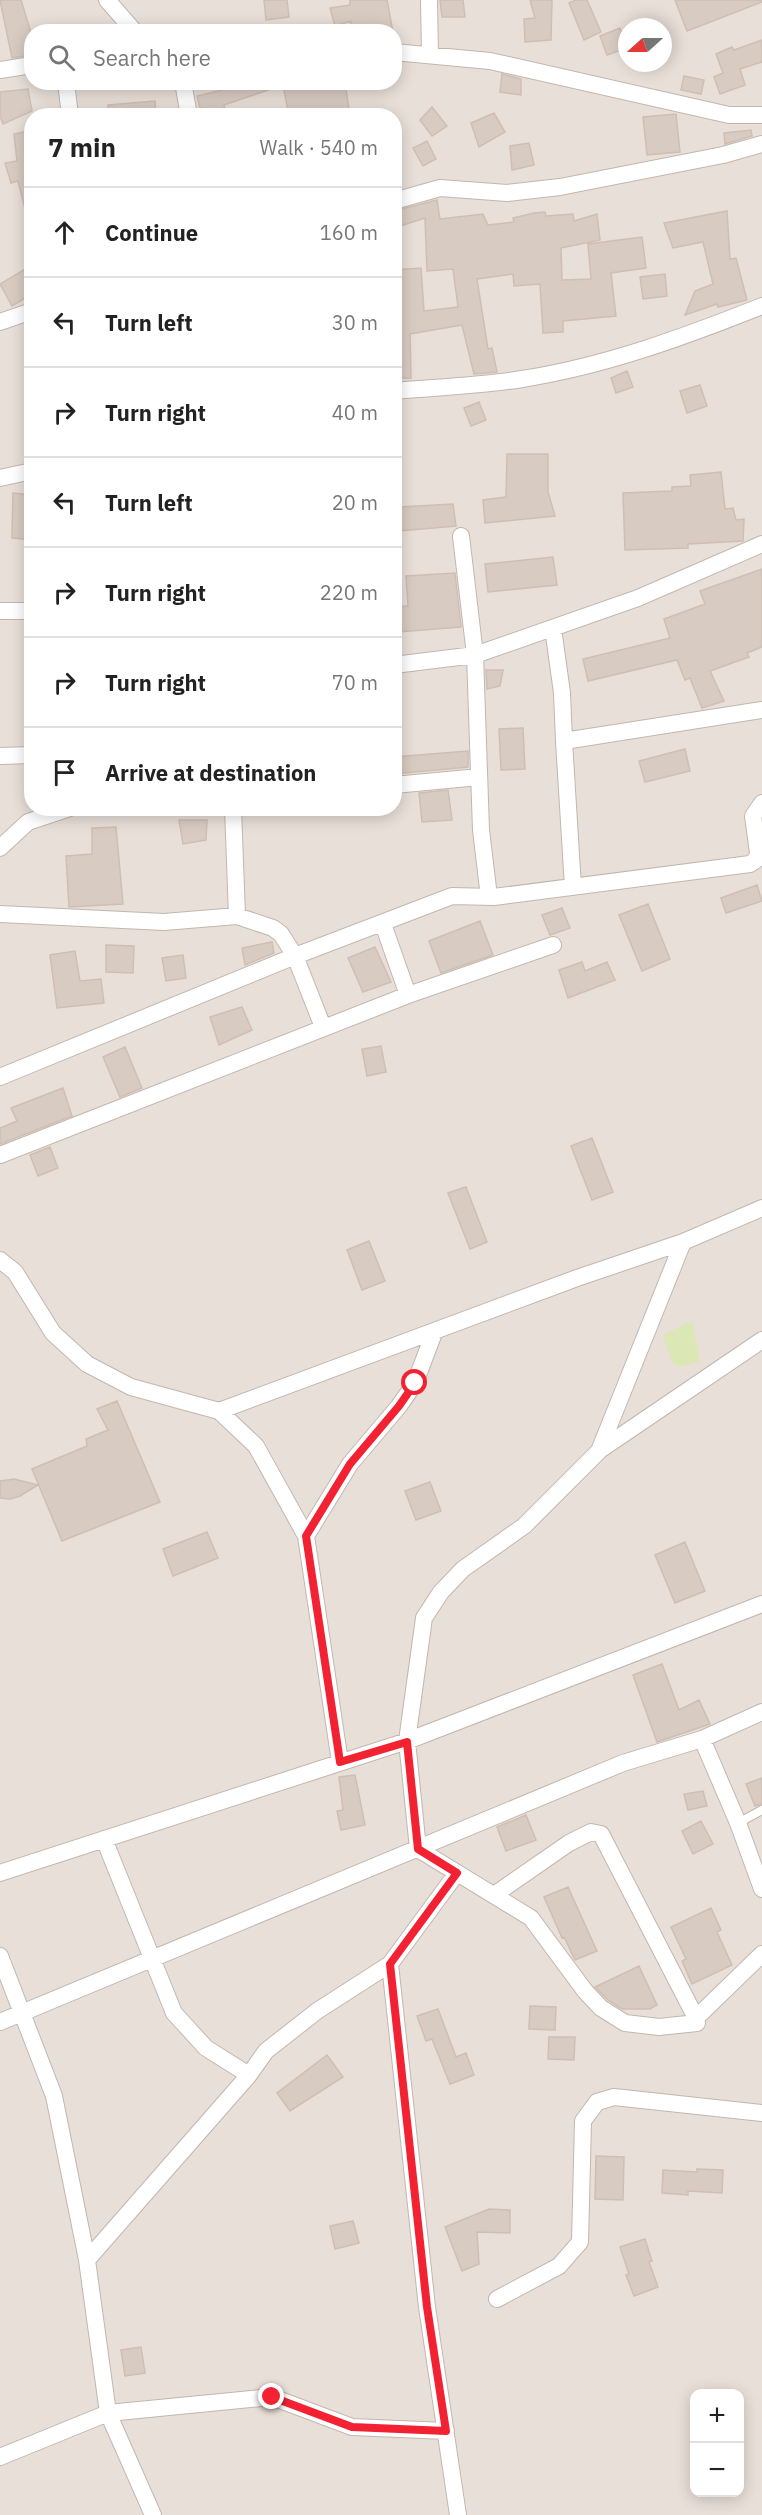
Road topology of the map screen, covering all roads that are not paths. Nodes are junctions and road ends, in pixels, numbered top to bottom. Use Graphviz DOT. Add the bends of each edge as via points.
graph roads {
  1 [pos="107,0"];
  2 [pos="429,0"];
  3 [pos="128,24"];
  4 [pos="402,53"];
  5 [pos="430,55"];
  6 [pos="24,66"];
  7 [pos="0,70"];
  8 [pos="67,90"];
  9 [pos="184,90"];
  10 [pos="69,108"];
  11 [pos="188,108"];
  12 [pos="762,115"];
  13 [pos="762,144"];
  14 [pos="402,199"];
  15 [pos="762,306"];
  16 [pos="24,314"];
  17 [pos="0,322"];
  18 [pos="402,390"];
  19 [pos="24,473"];
  20 [pos="0,478"];
  21 [pos="461,536"];
  22 [pos="762,543"];
  23 [pos="0,611"];
  24 [pos="24,611"];
  25 [pos="553,628"];
  26 [pos="475,655"];
  27 [pos="402,664"];
  28 [pos="762,710"];
  29 [pos="564,741"];
  30 [pos="24,755"];
  31 [pos="0,756"];
  32 [pos="478,777"];
  33 [pos="402,784"];
  34 [pos="762,803"];
  35 [pos="46,816"];
  36 [pos="233,816"];
  37 [pos="0,848"];
  38 [pos="573,887"];
  39 [pos="489,897"];
  40 [pos="0,914"];
  41 [pos="237,916"];
  42 [pos="383,924"];
  43 [pos="553,945"];
  44 [pos="295,956"];
  45 [pos="408,995"];
  46 [pos="323,1027"];
  47 [pos="0,1077"];
  48 [pos="0,1155"];
  49 [pos="762,1208"];
  50 [pos="683,1242"];
  51 [pos="0,1260"];
  52 [pos="434,1333"];
  53 [pos="762,1340"];
  54 [pos="219,1411"];
  55 [pos="599,1451"];
  56 [pos="306,1536"];
  57 [pos="762,1604"];
  58 [pos="762,1712"];
  59 [pos="702,1739"];
  60 [pos="407,1742"];
  61 [pos="340,1762"];
  62 [pos="762,1810"];
  63 [pos="738,1823"];
  64 [pos="104,1839"];
  65 [pos="418,1849"];
  66 [pos="0,1873"];
  67 [pos="457,1873"];
  68 [pos="762,1889"];
  69 [pos="494,1895"];
  70 [pos="762,1954"];
  71 [pos="0,1956"];
  72 [pos="152,1959"];
  73 [pos="390,1964"];
  74 [pos="22,2013"];
  75 [pos="696,2018"];
  76 [pos="0,2022"];
  77 [pos="249,2074"];
  78 [pos="762,2113"];
  79 [pos="87,2260"];
  80 [pos="497,2299"];
  81 [pos="108,2413"];
  82 [pos="446,2431"];
  83 [pos="0,2457"];
  84 [pos="153,2515"];
  85 [pos="458,2515"];
  1 -- 3 [label="street"];
  2 -- 5 [label="street"];
  4 -- 5 [label="street"];
  5 -- 12 [label="street" via="490,62 729,115"];
  6 -- 7 [label="street"];
  8 -- 10 [label="street"];
  9 -- 11 [label="street"];
  13 -- 14 [label="street" via="560,187 507,193 440,188"];
  15 -- 18 [label="street" via="670,342 522,379"];
  16 -- 17 [label="street"];
  19 -- 20 [label="street"];
  21 -- 26 [label="street"];
  22 -- 25 [label="street" via="638,598"];
  23 -- 24 [label="street"];
  25 -- 26 [label="street"];
  25 -- 29 [label="street"];
  26 -- 27 [label="street"];
  26 -- 32 [label="street"];
  28 -- 29 [label="street"];
  29 -- 38 [label="street"];
  30 -- 31 [label="street"];
  32 -- 33 [label="street"];
  32 -- 39 [label="street"];
  34 -- 38 [label="street" via="753,816 758,853 750,864"];
  35 -- 37 [label="street" via="28,822"];
  36 -- 41 [label="street"];
  38 -- 39 [label="street"];
  39 -- 42 [label="street" via="452,896"];
  40 -- 41 [label="street" via="164,922"];
  41 -- 44 [label="street" via="277,930"];
  42 -- 44 [label="street"];
  42 -- 45 [label="street"];
  43 -- 45 [label="street"];
  44 -- 46 [label="street"];
  44 -- 47 [label="street"];
  45 -- 46 [label="street"];
  46 -- 48 [label="street"];
  49 -- 50 [label="street"];
  50 -- 52 [label="street"];
  50 -- 55 [label="street"];
  51 -- 54 [label="street" via="15,1272 53,1333 87,1364 131,1387"];
  52 -- 54 [label="street"];
  52 -- 56 [label="street" via="415,1383 350,1464"];
  53 -- 55 [label="street"];
  54 -- 56 [label="street" via="256,1446"];
  55 -- 60 [label="street" via="524,1526 463,1569 441,1592 424,1618"];
  56 -- 61 [label="street"];
  57 -- 60 [label="street"];
  58 -- 59 [label="street"];
  59 -- 63 [label="street"];
  59 -- 65 [label="street" via="623,1763"];
  60 -- 61 [label="street"];
  60 -- 65 [label="street"];
  61 -- 64 [label="street"];
  62 -- 63 [label="lane"];
  63 -- 68 [label="street"];
  64 -- 66 [label="street"];
  64 -- 72 [label="street"];
  65 -- 67 [label="street"];
  65 -- 72 [label="street"];
  67 -- 69 [label="street"];
  67 -- 73 [label="street"];
  69 -- 75 [label="street" via="531,1917 585,1991 625,2023 692,2025 697,2023"];
  69 -- 75 [label="street" via="569,1843 591,1832 601,1834"];
  70 -- 75 [label="street"];
  71 -- 74 [label="street"];
  72 -- 74 [label="street"];
  72 -- 77 [label="street" via="174,2013 206,2048"];
  73 -- 77 [label="street" via="317,2011 266,2051"];
  73 -- 82 [label="street" via="427,2307"];
  74 -- 76 [label="street"];
  74 -- 79 [label="street" via="54,2096"];
  77 -- 79 [label="street"];
  78 -- 80 [label="street" via="614,2097 597,2102 584,2121 580,2242 559,2266"];
  79 -- 81 [label="street"];
  81 -- 82 [label="street" via="272,2397 352,2427"];
  81 -- 83 [label="street"];
  81 -- 84 [label="street"];
  82 -- 85 [label="street"];
}
